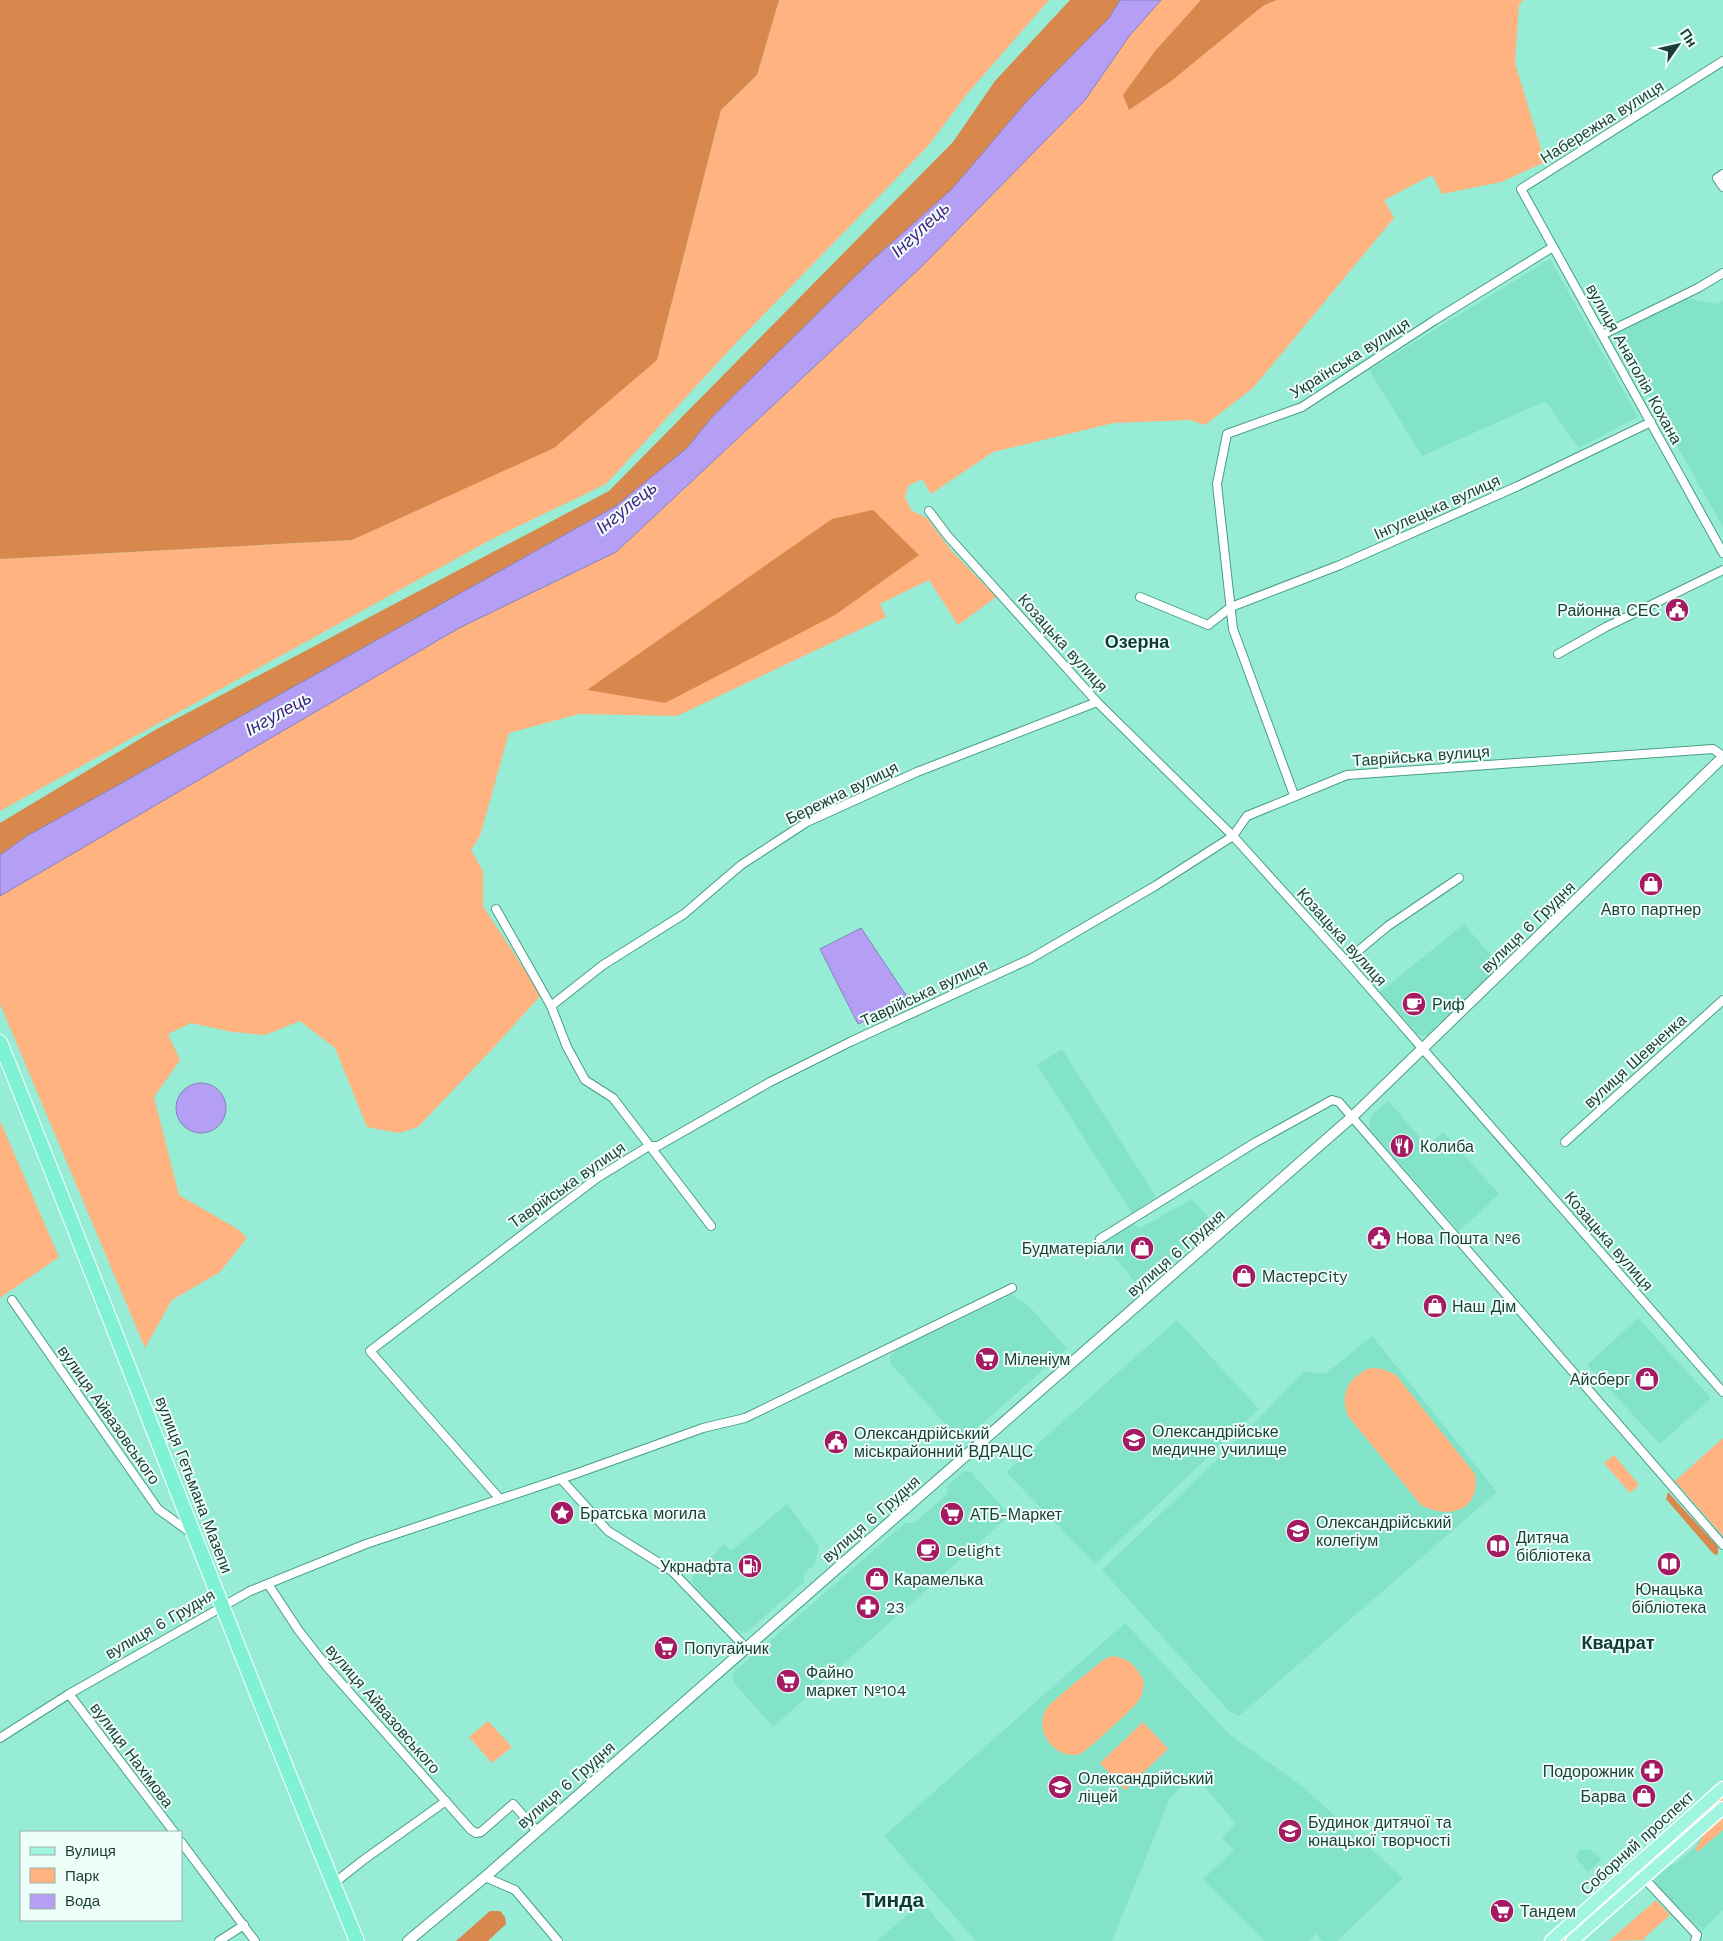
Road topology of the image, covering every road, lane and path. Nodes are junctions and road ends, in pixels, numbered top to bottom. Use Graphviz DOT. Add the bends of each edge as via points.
graph roads {
  1 [pos="1723,61"];
  2 [pos="1723,174"];
  3 [pos="1723,188"];
  4 [pos="1521,189"];
  5 [pos="1553,247"];
  6 [pos="1723,273"];
  7 [pos="1602,335"];
  8 [pos="1651,422"];
  9 [pos="929,511"];
  10 [pos="1723,553"];
  11 [pos="1723,570"];
  12 [pos="1140,597"];
  13 [pos="1231,607"];
  14 [pos="1558,654"];
  15 [pos="1097,702"];
  16 [pos="1723,757"];
  17 [pos="1294,796"];
  18 [pos="1232,836"];
  19 [pos="1459,878"];
  20 [pos="496,909"];
  21 [pos="1346,961"];
  22 [pos="1723,1000"];
  23 [pos="551,1006"];
  24 [pos="0,1042"];
  25 [pos="1424,1050"];
  26 [pos="1352,1118"];
  27 [pos="1565,1142"];
  28 [pos="649,1146"];
  29 [pos="711,1226"];
  30 [pos="1100,1239"];
  31 [pos="1012,1288"];
  32 [pos="12,1300"];
  33 [pos="1723,1392"];
  34 [pos="561,1479"];
  35 [pos="500,1499"];
  36 [pos="195,1536"];
  37 [pos="1723,1545"];
  38 [pos="268,1584"];
  39 [pos="222,1605"];
  40 [pos="746,1648"];
  41 [pos="69,1694"];
  42 [pos="0,1738"];
  43 [pos="1723,1788"];
  44 [pos="446,1801"];
  45 [pos="1723,1808"];
  46 [pos="173,1831"];
  47 [pos="536,1831"];
  48 [pos="182,1843"];
  49 [pos="484,1877"];
  50 [pos="1644,1878"];
  51 [pos="333,1884"];
  52 [pos="244,1925"];
  53 [pos="219,1941"];
  54 [pos="256,1941"];
  55 [pos="357,1941"];
  56 [pos="408,1941"];
  57 [pos="558,1941"];
  58 [pos="1551,1941"];
  59 [pos="1572,1941"];
  60 [pos="1696,1941"];
  1 -- 4 [label="street, Набережна вулиця"];
  2 -- 3 [label="street" via="1717,178"];
  4 -- 5 [label="street, вулиця Анатолія Кохана"];
  5 -- 7 [label="street, вулиця Анатолія Кохана"];
  5 -- 13 [label="street, Українська вулиця" via="1302,406 1227,434 1217,484"];
  6 -- 7 [label="street"];
  7 -- 8 [label="street, вулиця Анатолія Кохана"];
  8 -- 10 [label="street, вулиця Анатолія Кохана"];
  8 -- 13 [label="street, Інгулецька вулиця" via="1518,486 1340,565"];
  9 -- 15 [label="street, Козацька вулиця" via="947,536"];
  11 -- 14 [label="street"];
  12 -- 13 [label="street" via="1208,625"];
  13 -- 17 [label="street, Українська вулиця" via="1233,629"];
  15 -- 18 [label="street, Козацька вулиця"];
  15 -- 23 [label="street, Бережна вулиця" via="917,772 807,822 741,865 684,914 603,965"];
  16 -- 17 [label="street, Таврійська вулиця" via="1713,749 1347,775"];
  16 -- 25 [label="street, вулиця 6 Грудня"];
  17 -- 18 [label="street, Таврійська вулиця" via="1247,816"];
  18 -- 21 [label="street, Козацька вулиця"];
  18 -- 28 [label="street, Таврійська вулиця" via="1155,886 1030,959 852,1041 770,1082 658,1146"];
  19 -- 21 [label="street" via="1388,926"];
  20 -- 23 [label="street"];
  21 -- 25 [label="street, Козацька вулиця"];
  22 -- 27 [label="street, вулиця Шевченка"];
  23 -- 28 [label="street" via="567,1047 585,1080 612,1098"];
  24 -- 36 [label="highway, вулиця Гетьмана Мазепи"];
  25 -- 26 [label="street, вулиця 6 Грудня"];
  25 -- 33 [label="street, Козацька вулиця"];
  26 -- 30 [label="street" via="1339,1102 1332,1100 1256,1142"];
  26 -- 37 [label="street"];
  26 -- 40 [label="street, вулиця 6 Грудня"];
  28 -- 29 [label="street"];
  28 -- 35 [label="street, Таврійська вулиця" via="597,1178 370,1351"];
  31 -- 34 [label="street, вулиця 6 Грудня" via="745,1418 703,1428"];
  32 -- 36 [label="street, вулиця Айвазовського" via="158,1509"];
  34 -- 35 [label="street, вулиця 6 Грудня"];
  34 -- 40 [label="street" via="608,1531 672,1571"];
  35 -- 38 [label="street, вулиця 6 Грудня" via="366,1544"];
  36 -- 39 [label="highway, вулиця Гетьмана Мазепи"];
  38 -- 39 [label="street, вулиця 6 Грудня"];
  38 -- 44 [label="street, вулиця Айвазовського" via="298,1631 328,1668"];
  39 -- 41 [label="street, вулиця 6 Грудня"];
  39 -- 51 [label="highway, вулиця Гетьмана Мазепи"];
  40 -- 47 [label="street, вулиця 6 Грудня"];
  41 -- 42 [label="street, вулиця 6 Грудня"];
  41 -- 46 [label="street, вулиця Нахімова"];
  43 -- 58 [label="main road, Соборний проспект"];
  44 -- 47 [label="street, вулиця Айвазовського" via="476,1833 513,1804"];
  44 -- 51 [label="street"];
  45 -- 50 [label="main road, Соборний проспект"];
  47 -- 49 [label="street, вулиця 6 Грудня"];
  48 -- 52 [label="street"];
  49 -- 56 [label="street, вулиця 6 Грудня"];
  49 -- 57 [label="street" via="515,1890"];
  50 -- 59 [label="main road, Соборний проспект"];
  50 -- 60 [label="street" via="1697,1935"];
  51 -- 55 [label="highway, вулиця Гетьмана Мазепи"];
  52 -- 53 [label="street"];
  52 -- 54 [label="street"];
}
